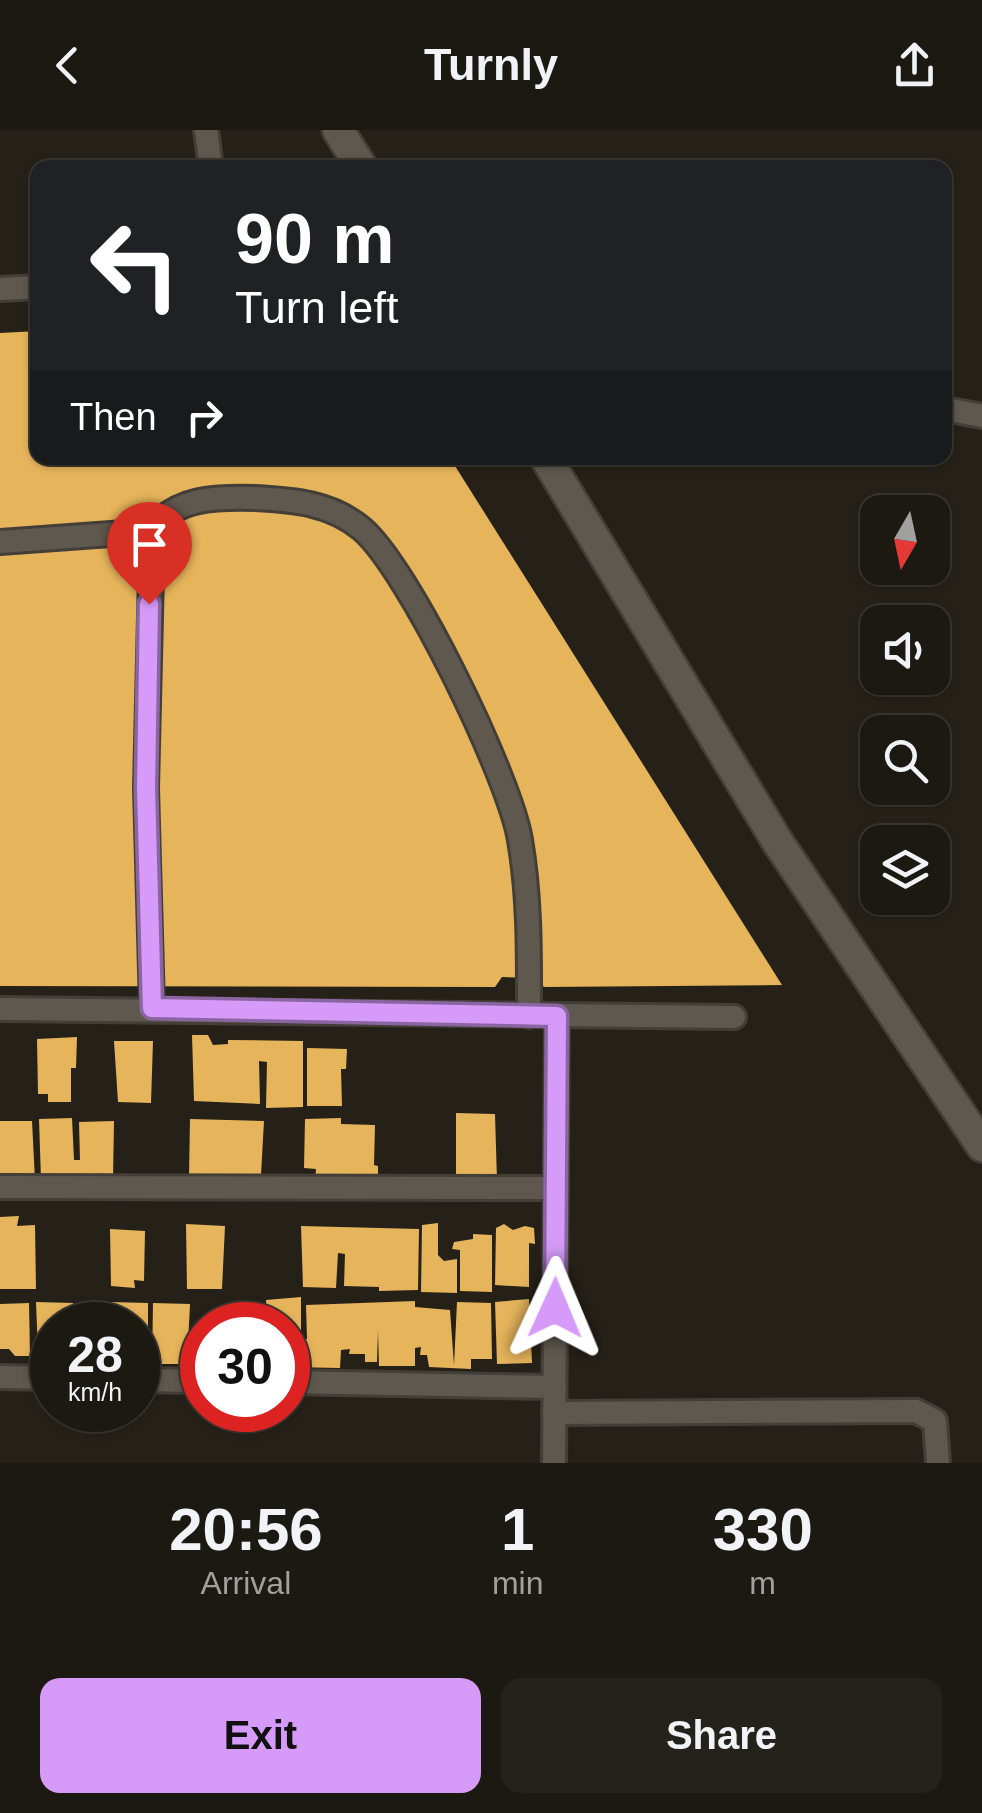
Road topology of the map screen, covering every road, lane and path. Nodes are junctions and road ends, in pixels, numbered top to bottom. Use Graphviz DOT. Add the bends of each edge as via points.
graph roads {
  1 [pos="206,130"];
  2 [pos="338,130"];
  3 [pos="211,160"];
  4 [pos="357,160"];
  5 [pos="30,287"];
  6 [pos="0,289"];
  7 [pos="952,411"];
  8 [pos="982,416"];
  9 [pos="550,465"];
  10 [pos="152,531"];
  11 [pos="0,542"];
  12 [pos="152,1008"];
  13 [pos="0,1009"];
  14 [pos="529,1016"];
  15 [pos="557,1016"];
  16 [pos="734,1017"];
  17 [pos="982,1146"];
  18 [pos="0,1187"];
  19 [pos="556,1188"];
  20 [pos="0,1377"];
  21 [pos="30,1378"];
  22 [pos="310,1382"];
  23 [pos="554,1388"];
  24 [pos="554,1413"];
  25 [pos="554,1463"];
  26 [pos="938,1463"];
  1 -- 3 [label="street"];
  2 -- 4 [label="main road"];
  5 -- 6 [label="street"];
  7 -- 8 [label="street"];
  9 -- 17 [label="main road" via="776,841"];
  10 -- 11 [label="street"];
  10 -- 12 [label="street" via="146,788"];
  10 -- 14 [label="street" via="178,507 218,497 332,508 364,531 403,583 510,800 528,905"];
  12 -- 13 [label="street"];
  12 -- 14 [label="street"];
  14 -- 15 [label="street"];
  15 -- 16 [label="street"];
  15 -- 19 [label="street"];
  18 -- 19 [label="street"];
  19 -- 23 [label="street"];
  20 -- 21 [label="street"];
  22 -- 23 [label="street"];
  23 -- 24 [label="street"];
  24 -- 25 [label="street"];
  24 -- 26 [label="street" via="916,1410 936,1421"];
}
